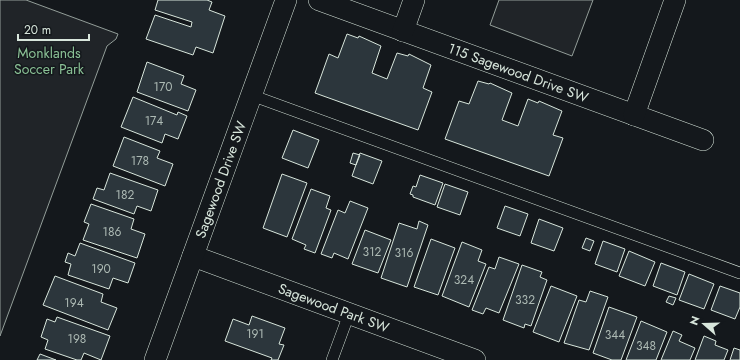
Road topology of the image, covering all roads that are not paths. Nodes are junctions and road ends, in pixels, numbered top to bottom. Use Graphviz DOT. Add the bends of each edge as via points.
graph roads {
  1 [pos="286,0"];
  2 [pos="319,0"];
  3 [pos="414,0"];
  4 [pos="675,0"];
  5 [pos="403,30"];
  6 [pos="250,95"];
  7 [pos="634,115"];
  8 [pos="702,140"];
  9 [pos="193,256"];
  10 [pos="740,273"];
  11 [pos="349,314"];
  12 [pos="155,360"];
  13 [pos="332,360"];
  14 [pos="475,360"];
  1 -- 6 [label="street, Sagewood Drive SW"];
  2 -- 5 [label="street, 115 Sagewood Drive SW"];
  3 -- 5 [label="street"];
  4 -- 7 [label="street"];
  5 -- 7 [label="street, 115 Sagewood Drive SW"];
  6 -- 9 [label="street, Sagewood Drive SW"];
  6 -- 10 [label="lane"];
  7 -- 8 [label="street, 115 Sagewood Drive SW"];
  9 -- 11 [label="street, Sagewood Park SW"];
  9 -- 12 [label="street, Sagewood Drive SW"];
  11 -- 13 [label="lane"];
  11 -- 14 [label="street, Sagewood Park SW"];
}
